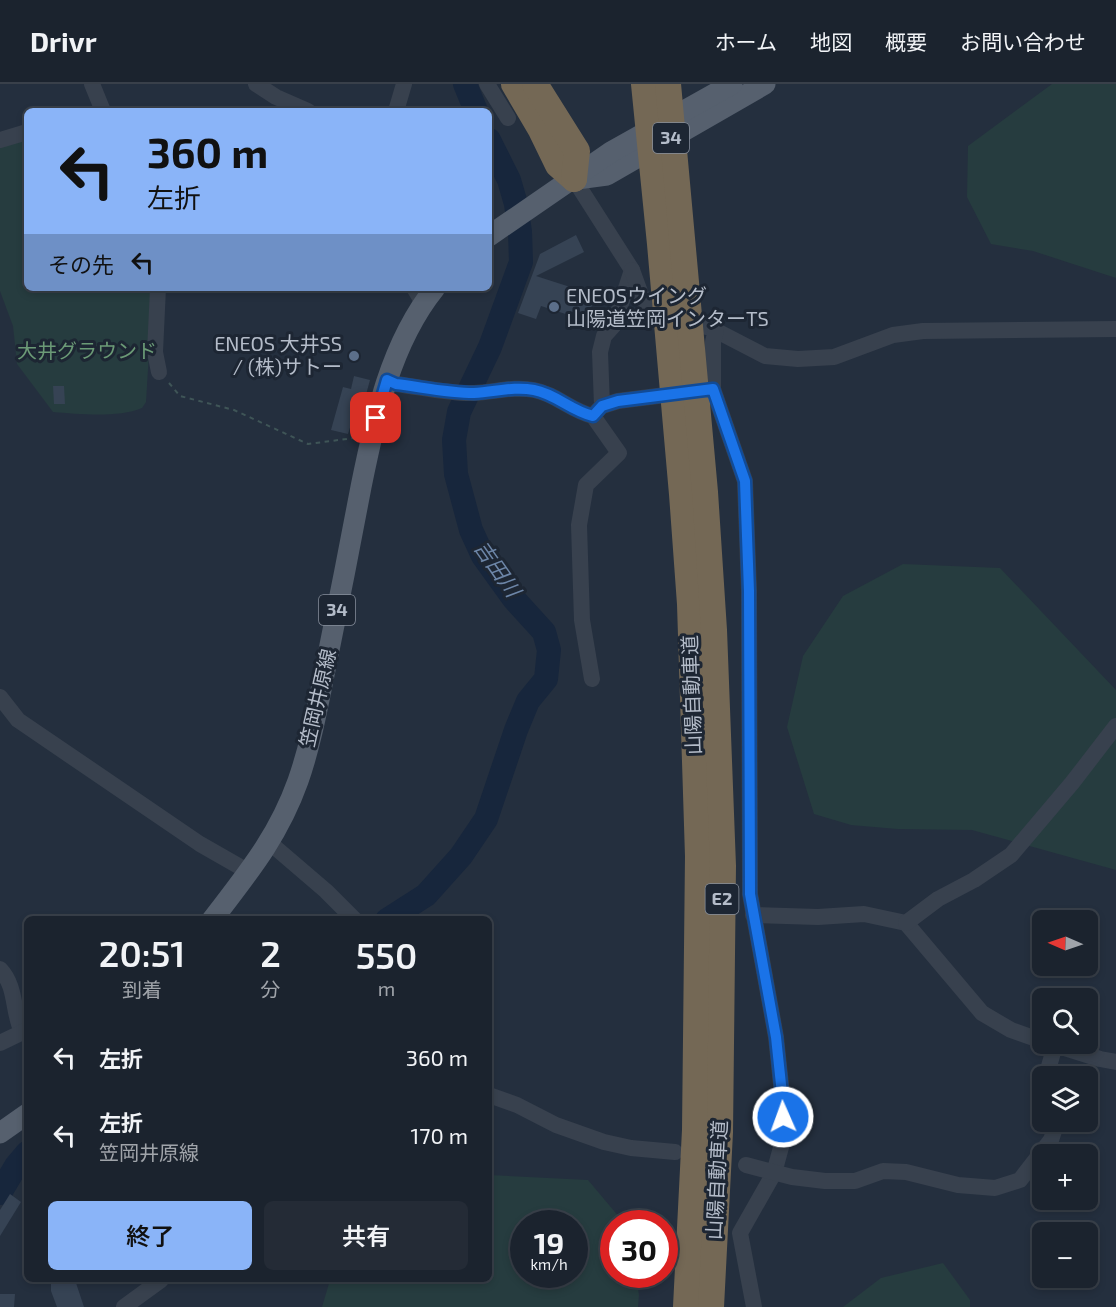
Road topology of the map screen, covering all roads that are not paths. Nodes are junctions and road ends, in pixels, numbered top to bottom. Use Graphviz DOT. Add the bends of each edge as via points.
graph roads {
  1 [pos="92,84"];
  2 [pos="256,84"];
  3 [pos="404,84"];
  4 [pos="486,84"];
  5 [pos="514,84"];
  6 [pos="535,84"];
  7 [pos="732,84"];
  8 [pos="765,84"];
  9 [pos="643,87"];
  10 [pos="97,108"];
  11 [pos="301,108"];
  12 [pos="397,108"];
  13 [pos="508,118"];
  14 [pos="24,133"];
  15 [pos="0,140"];
  16 [pos="574,179"];
  17 [pos="494,232"];
  18 [pos="632,270"];
  19 [pos="158,291"];
  20 [pos="424,293"];
  21 [pos="1116,329"];
  22 [pos="716,330"];
  23 [pos="159,372"];
  24 [pos="387,380"];
  25 [pos="713,389"];
  26 [pos="598,411"];
  27 [pos="694,493"];
  28 [pos="592,679"];
  29 [pos="0,697"];
  30 [pos="1116,726"];
  31 [pos="270,843"];
  32 [pos="249,872"];
  33 [pos="753,915"];
  34 [pos="215,916"];
  35 [pos="351,916"];
  36 [pos="906,923"];
  37 [pos="0,969"];
  38 [pos="24,1030"];
  39 [pos="24,1031"];
  40 [pos="1032,1037"];
  41 [pos="0,1043"];
  42 [pos="1084,1054"];
  43 [pos="1116,1062"];
  44 [pos="492,1096"];
  45 [pos="24,1116"];
  46 [pos="1054,1132"];
  47 [pos="0,1133"];
  48 [pos="675,1152"];
  49 [pos="746,1165"];
  50 [pos="774,1173"];
  51 [pos="158,1282"];
  52 [pos="124,1307"];
  53 [pos="686,1307"];
  54 [pos="711,1307"];
  55 [pos="754,1307"];
  1 -- 10 [label="street"];
  2 -- 11 [label="street"];
  3 -- 12 [label="street"];
  4 -- 13 [label="street"];
  5 -- 16 [label="highway" via="558,165"];
  6 -- 16 [label="highway" via="577,151"];
  7 -- 16 [label="main road, 34" via="611,152"];
  8 -- 16 [label="main road, 34" via="608,175"];
  9 -- 27 [label="highway, 山陽自動車道 / E2"];
  9 -- 27 [label="highway, 山陽自動車道 / E2" via="669,343"];
  14 -- 15 [label="street"];
  16 -- 17 [label="main road, 34"];
  16 -- 18 [label="street"];
  18 -- 22 [label="street" via="648,314"];
  18 -- 26 [label="street" via="614,325 604,336 600,352"];
  19 -- 23 [label="street" via="155,352"];
  20 -- 24 [label="main road, 笠岡井原線 / 34"];
  21 -- 22 [label="street" via="923,331 893,335 834,357 798,358 765,356"];
  22 -- 25 [label="street"];
  24 -- 26 [label="street" via="466,392 533,389 573,409"];
  24 -- 31 [label="main road, 笠岡井原線 / 34" via="371,439 314,725 298,780"];
  25 -- 26 [label="street" via="618,401"];
  25 -- 33 [label="street" via="745,481"];
  26 -- 28 [label="street" via="619,453 586,485 579,525 582,620"];
  27 -- 53 [label="highway, 山陽自動車道 / E2" via="690,604 698,856 695,1130"];
  27 -- 54 [label="highway, 山陽自動車道 / E2" via="714,630 723,866 720,1132"];
  29 -- 32 [label="street" via="18,720 200,844"];
  30 -- 36 [label="street" via="1011,855"];
  31 -- 32 [label="main road, 笠岡井原線 / 34"];
  31 -- 35 [label="street"];
  32 -- 34 [label="main road, 笠岡井原線 / 34"];
  33 -- 36 [label="street" via="864,914"];
  33 -- 50 [label="street" via="776,1037 782,1094 783,1140"];
  36 -- 40 [label="street" via="982,1013"];
  37 -- 38 [label="street" via="12,986 19,1026"];
  39 -- 41 [label="street"];
  42 -- 43 [label="street"];
  44 -- 48 [label="street" via="604,1142"];
  45 -- 47 [label="main road"];
  46 -- 50 [label="street" via="1020,1180 995,1188 958,1185 906,1172 883,1171 855,1181"];
  49 -- 50 [label="street"];
  50 -- 55 [label="street" via="740,1233"];
  51 -- 52 [label="street"];
}
